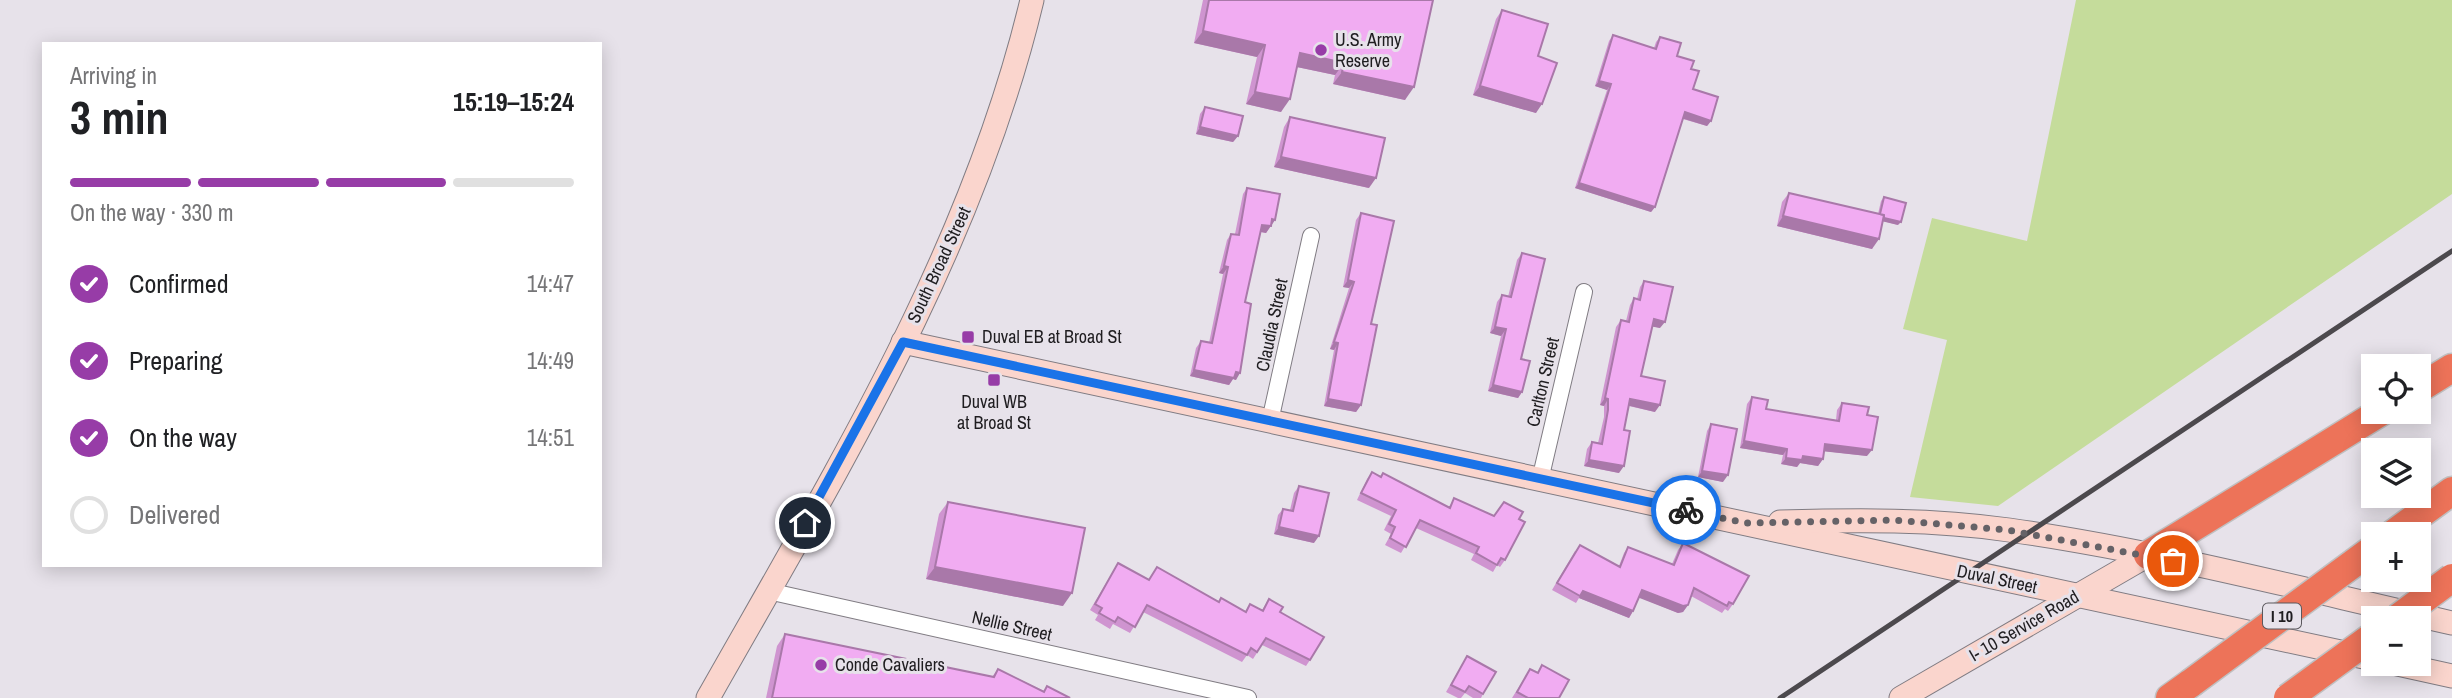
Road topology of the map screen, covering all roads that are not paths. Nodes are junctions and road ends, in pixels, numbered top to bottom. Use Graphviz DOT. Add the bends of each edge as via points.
graph roads {
  1 [pos="1032,0"];
  2 [pos="1311,236"];
  3 [pos="1584,292"];
  4 [pos="903,342"];
  5 [pos="2452,368"];
  6 [pos="2431,381"];
  7 [pos="1270,421"];
  8 [pos="2361,424"];
  9 [pos="1539,480"];
  10 [pos="2452,491"];
  11 [pos="2409,522"];
  12 [pos="1745,523"];
  13 [pos="2148,555"];
  14 [pos="2361,558"];
  15 [pos="2452,578"];
  16 [pos="768,591"];
  17 [pos="2076,596"];
  18 [pos="2414,606"];
  19 [pos="2452,623"];
  20 [pos="2361,645"];
  21 [pos="2361,656"];
  22 [pos="2431,671"];
  23 [pos="2452,676"];
  24 [pos="2181,691"];
  25 [pos="708,698"];
  26 [pos="1248,698"];
  27 [pos="1901,698"];
  28 [pos="2288,698"];
  1 -- 4 [label="street, South Broad Street" via="979,173 938,273"];
  2 -- 7 [label="street, Claudia Street"];
  3 -- 9 [label="street, Carlton Street"];
  4 -- 7 [label="street, Duval Street"];
  4 -- 16 [label="street, South Broad Street"];
  5 -- 6 [label="highway"];
  7 -- 9 [label="street, Duval Street"];
  8 -- 13 [label="highway"];
  9 -- 12 [label="street, Duval Street"];
  10 -- 11 [label="highway"];
  12 -- 13 [label="street, Duval Street" via="1893,520 2007,530"];
  12 -- 17 [label="street, Duval Street"];
  13 -- 17 [label="street, I- 10 Service Road"];
  13 -- 19 [label="street, Duval Street"];
  14 -- 24 [label="highway, I 10, bridge"];
  15 -- 18 [label="highway, bridge"];
  16 -- 25 [label="street, South Broad Street"];
  16 -- 26 [label="street, Nellie Street"];
  17 -- 21 [label="street, Duval Street"];
  17 -- 27 [label="street, I- 10 Service Road"];
  20 -- 28 [label="highway, bridge"];
  22 -- 23 [label="street"];
}
